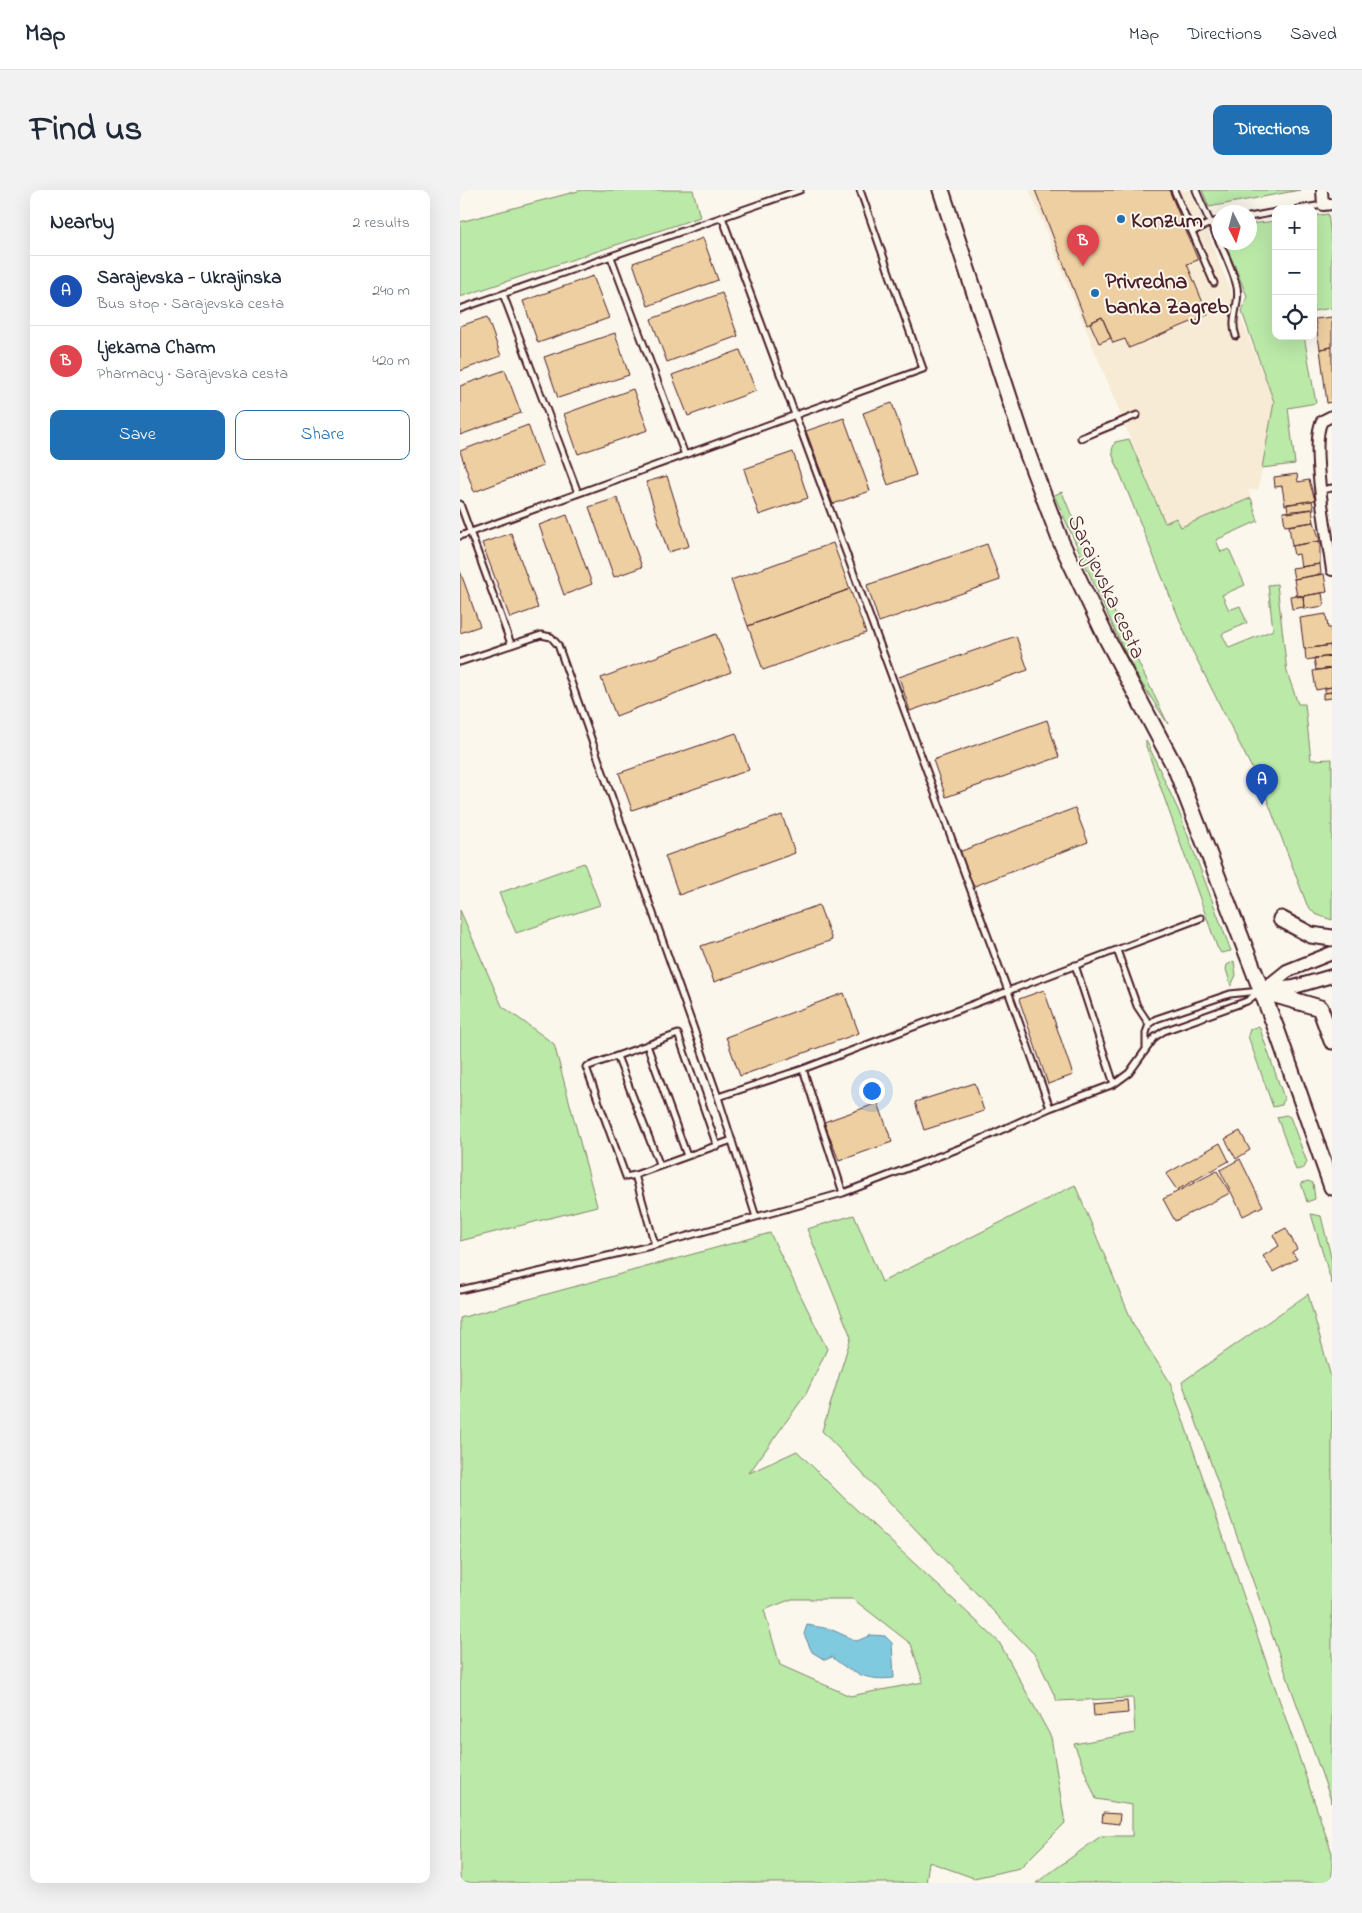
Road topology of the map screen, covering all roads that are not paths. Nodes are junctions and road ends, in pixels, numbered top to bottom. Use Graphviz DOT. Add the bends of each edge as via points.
graph roads {
  1 [pos="800,190"];
  2 [pos="860,190"];
  3 [pos="941,190"];
  4 [pos="1174,190"];
  5 [pos="1196,190"];
  6 [pos="1322,190"];
  7 [pos="1328,204"];
  8 [pos="1272,213"];
  9 [pos="1257,216"];
  10 [pos="722,218"];
  11 [pos="1210,223"];
  12 [pos="1192,232"];
  13 [pos="611,256"];
  14 [pos="1214,283"];
  15 [pos="503,294"];
  16 [pos="460,310"];
  17 [pos="1236,336"];
  18 [pos="1137,415"];
  19 [pos="794,416"];
  20 [pos="1332,416"];
  21 [pos="1081,438"];
  22 [pos="685,455"];
  23 [pos="1332,488"];
  24 [pos="1321,490"];
  25 [pos="578,493"];
  26 [pos="460,504"];
  27 [pos="470,532"];
  28 [pos="460,536"];
  29 [pos="1332,570"];
  30 [pos="511,644"];
  31 [pos="460,662"];
  32 [pos="1202,918"];
  33 [pos="1282,919"];
  34 [pos="1332,938"];
  35 [pos="1116,950"];
  36 [pos="1332,953"];
  37 [pos="1075,965"];
  38 [pos="1332,976"];
  39 [pos="1008,991"];
  40 [pos="1262,991"];
  41 [pos="1149,1024"];
  42 [pos="1332,1041"];
  43 [pos="647,1045"];
  44 [pos="1146,1048"];
  45 [pos="617,1056"];
  46 [pos="803,1069"];
  47 [pos="1114,1084"];
  48 [pos="718,1097"];
  49 [pos="1050,1108"];
  50 [pos="732,1140"];
  51 [pos="717,1146"];
  52 [pos="687,1156"];
  53 [pos="660,1166"];
  54 [pos="635,1175"];
  55 [pos="1332,1187"];
  56 [pos="843,1192"];
  57 [pos="756,1217"];
  58 [pos="655,1245"];
  59 [pos="460,1290"];
  1 -- 10 [label="lane"];
  2 -- 19 [label="lane" via="923,369"];
  3 -- 40 [label="main road, Sarajevska cesta" via="1028,456 1062,542 1107,639 1176,769"];
  4 -- 12 [label="lane"];
  5 -- 11 [label="lane"];
  6 -- 7 [label="street"];
  8 -- 9 [label="lane"];
  10 -- 13 [label="lane"];
  10 -- 19 [label="lane"];
  11 -- 12 [label="lane"];
  11 -- 17 [label="lane" via="1236,283 1238,302 1232,327"];
  12 -- 14 [label="lane"];
  13 -- 15 [label="lane"];
  13 -- 22 [label="lane"];
  15 -- 16 [label="lane"];
  15 -- 25 [label="lane"];
  18 -- 21 [label="lane"];
  19 -- 22 [label="lane"];
  19 -- 39 [label="lane"];
  20 -- 24 [label="street" via="1322,421 1318,434"];
  22 -- 25 [label="lane"];
  23 -- 24 [label="lane"];
  24 -- 29 [label="street"];
  25 -- 27 [label="lane"];
  26 -- 27 [label="lane"];
  27 -- 28 [label="lane"];
  27 -- 30 [label="lane"];
  30 -- 31 [label="lane"];
  30 -- 48 [label="lane" via="541,635 551,637 558,645"];
  32 -- 35 [label="lane"];
  33 -- 34 [label="main road" via="1312,935"];
  35 -- 37 [label="lane"];
  35 -- 41 [label="lane" via="1137,1006"];
  36 -- 40 [label="street" via="1287,971"];
  37 -- 39 [label="lane"];
  37 -- 47 [label="lane"];
  38 -- 40 [label="street" via="1294,987"];
  39 -- 46 [label="lane"];
  39 -- 49 [label="lane"];
  40 -- 41 [label="lane" via="1230,994"];
  40 -- 42 [label="main road" via="1320,1008"];
  40 -- 44 [label="lane" via="1247,1001 1164,1031"];
  40 -- 55 [label="main road, Sarajevska cesta"];
  41 -- 44 [label="lane"];
  43 -- 45 [label="lane"];
  43 -- 51 [label="lane" via="678,1034"];
  43 -- 52 [label="lane"];
  44 -- 47 [label="lane" via="1129,1073"];
  45 -- 53 [label="lane"];
  45 -- 54 [label="lane" via="586,1067 626,1177"];
  46 -- 48 [label="lane"];
  46 -- 56 [label="lane"];
  47 -- 49 [label="lane"];
  48 -- 50 [label="lane"];
  49 -- 56 [label="lane" via="968,1145"];
  50 -- 51 [label="lane"];
  50 -- 57 [label="lane"];
  51 -- 52 [label="lane"];
  52 -- 53 [label="lane"];
  53 -- 54 [label="lane"];
  54 -- 58 [label="lane"];
  56 -- 57 [label="lane"];
  57 -- 58 [label="lane"];
  58 -- 59 [label="lane"];
}
